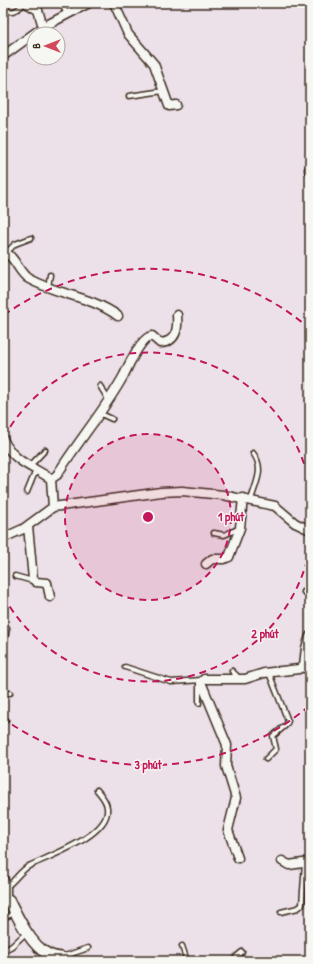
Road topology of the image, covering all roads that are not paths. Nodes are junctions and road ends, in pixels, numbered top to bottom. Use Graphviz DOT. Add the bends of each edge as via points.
graph roads {
  1 [pos="25,3"];
  2 [pos="61,3"];
  3 [pos="90,3"];
  4 [pos="114,3"];
  5 [pos="305,3"];
  6 [pos="310,8"];
  7 [pos="3,9"];
  8 [pos="67,14"];
  9 [pos="43,26"];
  10 [pos="45,26"];
  11 [pos="26,39"];
  12 [pos="3,56"];
  13 [pos="164,91"];
  14 [pos="129,96"];
  15 [pos="176,105"];
  16 [pos="31,238"];
  17 [pos="4,255"];
  18 [pos="50,275"];
  19 [pos="48,287"];
  20 [pos="177,315"];
  21 [pos="118,316"];
  22 [pos="100,386"];
  23 [pos="108,399"];
  24 [pos="98,413"];
  25 [pos="112,419"];
  26 [pos="3,439"];
  27 [pos="45,450"];
  28 [pos="253,453"];
  29 [pos="33,468"];
  30 [pos="51,479"];
  31 [pos="27,492"];
  32 [pos="247,499"];
  33 [pos="53,507"];
  34 [pos="28,526"];
  35 [pos="240,528"];
  36 [pos="310,530"];
  37 [pos="214,533"];
  38 [pos="3,538"];
  39 [pos="206,564"];
  40 [pos="15,576"];
  41 [pos="34,581"];
  42 [pos="304,592"];
  43 [pos="310,593"];
  44 [pos="50,597"];
  45 [pos="7,628"];
  46 [pos="310,636"];
  47 [pos="3,650"];
  48 [pos="125,667"];
  49 [pos="306,669"];
  50 [pos="232,671"];
  51 [pos="269,673"];
  52 [pos="240,679"];
  53 [pos="200,680"];
  54 [pos="3,693"];
  55 [pos="10,693"];
  56 [pos="199,703"];
  57 [pos="266,759"];
  58 [pos="97,790"];
  59 [pos="238,858"];
  60 [pos="282,861"];
  61 [pos="307,862"];
  62 [pos="3,878"];
  63 [pos="6,887"];
  64 [pos="5,899"];
  65 [pos="281,912"];
  66 [pos="15,913"];
  67 [pos="3,918"];
  68 [pos="27,931"];
  69 [pos="182,946"];
  70 [pos="88,948"];
  71 [pos="3,951"];
  72 [pos="242,952"];
  73 [pos="61,958"];
  74 [pos="72,961"];
  75 [pos="187,961"];
  76 [pos="236,961"];
  1 -- 7 [label="lane" via="16,11"];
  1 -- 9 [label="street" via="38,10"];
  2 -- 8 [label="lane"];
  3 -- 8 [label="street"];
  4 -- 13 [label="street" via="128,34 152,60"];
  5 -- 6 [label="street"];
  8 -- 10 [label="street"];
  11 -- 12 [label="street"];
  13 -- 14 [label="lane"];
  13 -- 15 [label="street" via="169,106"];
  16 -- 17 [label="lane" via="15,244"];
  17 -- 19 [label="street" via="13,258 28,278"];
  18 -- 19 [label="lane"];
  19 -- 21 [label="street" via="98,303"];
  20 -- 23 [label="street" via="176,334 164,343 160,343 152,336 146,338"];
  22 -- 23 [label="lane"];
  23 -- 24 [label="street"];
  24 -- 25 [label="lane"];
  24 -- 30 [label="street" via="57,475"];
  26 -- 29 [label="street" via="11,454"];
  27 -- 29 [label="lane"];
  28 -- 32 [label="lane" via="260,468"];
  29 -- 30 [label="street"];
  29 -- 31 [label="lane"];
  30 -- 33 [label="street"];
  32 -- 33 [label="street" via="223,494 173,491"];
  32 -- 35 [label="street"];
  32 -- 36 [label="street" via="278,507 295,523"];
  33 -- 34 [label="street"];
  34 -- 38 [label="street"];
  34 -- 41 [label="street"];
  35 -- 37 [label="lane" via="227,534"];
  35 -- 39 [label="street" via="229,557 224,560 212,559"];
  40 -- 41 [label="lane"];
  41 -- 44 [label="street" via="47,583"];
  42 -- 43 [label="lane"];
  45 -- 47 [label="lane"];
  46 -- 49 [label="street"];
  48 -- 53 [label="lane" via="171,682"];
  49 -- 51 [label="street"];
  50 -- 52 [label="lane"];
  51 -- 52 [label="street"];
  51 -- 57 [label="lane" via="288,721 273,736 276,749"];
  52 -- 53 [label="street"];
  53 -- 56 [label="lane"];
  53 -- 59 [label="street" via="226,746 226,766 236,798 228,830"];
  54 -- 55 [label="lane"];
  58 -- 63 [label="lane" via="107,808 106,819 98,828 80,842 25,868 17,879"];
  60 -- 61 [label="street" via="289,865"];
  61 -- 65 [label="lane" via="302,905"];
  62 -- 63 [label="street"];
  63 -- 64 [label="street"];
  64 -- 66 [label="street"];
  66 -- 67 [label="lane"];
  66 -- 68 [label="street"];
  68 -- 71 [label="lane"];
  68 -- 73 [label="street" via="48,955"];
  69 -- 75 [label="lane"];
  70 -- 73 [label="lane"];
  72 -- 76 [label="lane" via="236,957"];
  73 -- 74 [label="street"];
}
